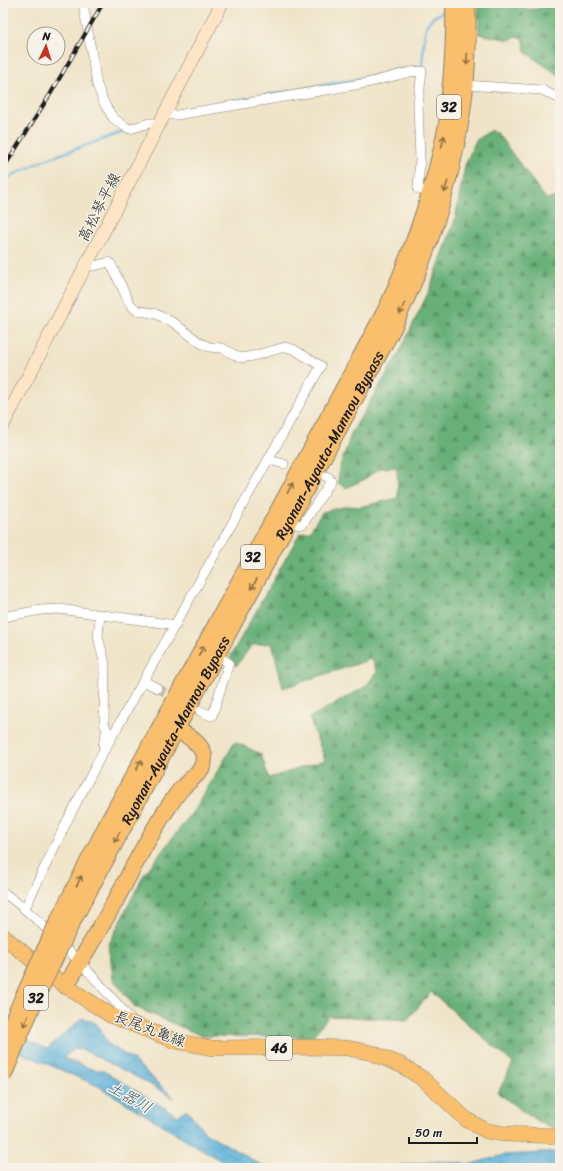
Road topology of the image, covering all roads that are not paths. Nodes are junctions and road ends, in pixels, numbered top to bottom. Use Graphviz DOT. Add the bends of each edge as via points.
graph roads {
  1 [pos="83,3"];
  2 [pos="222,3"];
  3 [pos="454,3"];
  4 [pos="467,3"];
  5 [pos="461,20"];
  6 [pos="465,85"];
  7 [pos="560,99"];
  8 [pos="163,119"];
  9 [pos="431,192"];
  10 [pos="87,265"];
  11 [pos="3,425"];
  12 [pos="268,460"];
  13 [pos="284,464"];
  14 [pos="325,476"];
  15 [pos="283,517"];
  16 [pos="100,614"];
  17 [pos="3,617"];
  18 [pos="176,625"];
  19 [pos="216,655"];
  20 [pos="144,681"];
  21 [pos="157,688"];
  22 [pos="200,711"];
  23 [pos="170,725"];
  24 [pos="100,756"];
  25 [pos="3,892"];
  26 [pos="25,908"];
  27 [pos="67,918"];
  28 [pos="3,936"];
  29 [pos="80,961"];
  30 [pos="66,986"];
  31 [pos="136,1026"];
  32 [pos="3,1044"];
  33 [pos="3,1076"];
  34 [pos="560,1136"];
  1 -- 8 [label="street" via="97,85 113,118 130,128"];
  2 -- 8 [label="main road, 高松琴平線"];
  3 -- 5 [label="highway, Ryonan-Ayauta-Mannou Bypass / 32"];
  4 -- 5 [label="highway, Ryonan-Ayauta-Mannou Bypass / 32"];
  5 -- 6 [label="highway, Ryonan-Ayauta-Mannou Bypass / 32, one-way"];
  9 -- 5 [label="highway, Ryonan-Ayauta-Mannou Bypass / 32, one-way" via="447,123"];
  6 -- 7 [label="street" via="542,90"];
  6 -- 15 [label="highway, Ryonan-Ayauta-Mannou Bypass / 32, one-way" via="448,181 423,260 393,328"];
  8 -- 9 [label="street" via="422,71 418,104 418,189"];
  8 -- 10 [label="main road, 高松琴平線"];
  15 -- 9 [label="highway, Ryonan-Ayauta-Mannou Bypass / 32, one-way" via="388,306 407,262"];
  10 -- 11 [label="main road, 高松琴平線"];
  10 -- 12 [label="street" via="109,262 112,264 130,304 136,310 156,314 174,323 209,347 222,348 240,358 286,347 321,366"];
  12 -- 13 [label="street"];
  12 -- 18 [label="street"];
  14 -- 15 [label="street" via="331,481 303,524 296,524"];
  15 -- 19 [label="highway, Ryonan-Ayauta-Mannou Bypass / 32, one-way"];
  23 -- 15 [label="highway, Ryonan-Ayauta-Mannou Bypass / 32, one-way"];
  16 -- 17 [label="street" via="41,610"];
  16 -- 18 [label="street"];
  16 -- 24 [label="street" via="98,637 105,664 104,724 107,730"];
  18 -- 20 [label="street"];
  19 -- 22 [label="street" via="228,663 212,716"];
  19 -- 23 [label="highway, Ryonan-Ayauta-Mannou Bypass / 32"];
  20 -- 21 [label="street"];
  20 -- 24 [label="street"];
  23 -- 27 [label="highway, Ryonan-Ayauta-Mannou Bypass / 32"];
  23 -- 29 [label="highway" via="196,742 203,752 203,764 196,775 174,797 158,821 93,942"];
  24 -- 26 [label="street"];
  25 -- 26 [label="street"];
  26 -- 29 [label="street"];
  27 -- 32 [label="highway, Ryonan-Ayauta-Mannou Bypass / 32, bridge" via="22,1000"];
  27 -- 33 [label="highway, Ryonan-Ayauta-Mannou Bypass / 32, one-way, bridge"];
  28 -- 30 [label="main road, 長尾丸亀線 / 46"];
  29 -- 30 [label="highway"];
  29 -- 31 [label="street"];
  30 -- 31 [label="main road, 長尾丸亀線 / 46" via="110,1015"];
  31 -- 34 [label="main road, 長尾丸亀線 / 46" via="175,1041 212,1048 311,1047 372,1052 401,1065 423,1079 467,1120 487,1130 504,1134"];
}
